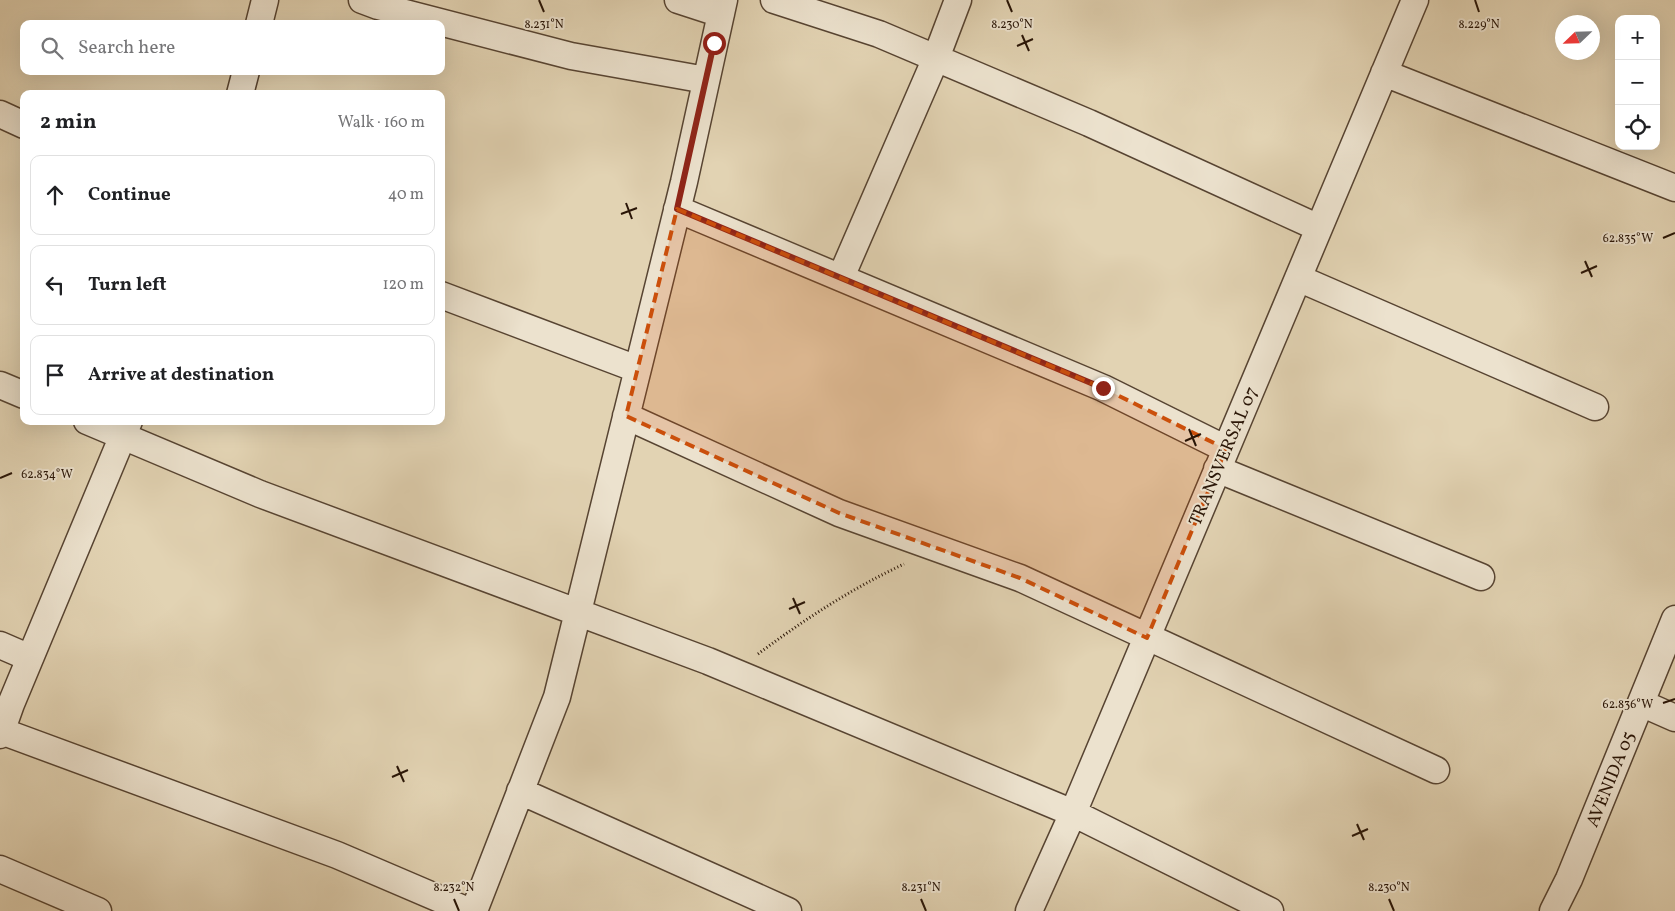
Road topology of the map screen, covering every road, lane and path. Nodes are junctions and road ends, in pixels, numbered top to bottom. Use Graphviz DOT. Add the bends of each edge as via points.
graph roads {
  1 [pos="265,0"];
  2 [pos="362,0"];
  3 [pos="678,0"];
  4 [pos="774,0"];
  5 [pos="958,0"];
  6 [pos="1408,2"];
  7 [pos="722,7"];
  8 [pos="260,20"];
  9 [pos="432,20"];
  10 [pos="445,23"];
  11 [pos="936,58"];
  12 [pos="1384,73"];
  13 [pos="245,75"];
  14 [pos="706,80"];
  15 [pos="241,90"];
  16 [pos="0,114"];
  17 [pos="20,123"];
  18 [pos="1675,188"];
  19 [pos="677,209"];
  20 [pos="1319,228"];
  21 [pos="841,277"];
  22 [pos="1298,278"];
  23 [pos="445,297"];
  24 [pos="637,369"];
  25 [pos="0,385"];
  26 [pos="20,393"];
  27 [pos="1595,407"];
  28 [pos="626,416"];
  29 [pos="106,425"];
  30 [pos="126,429"];
  31 [pos="1222,459"];
  32 [pos="937,548"];
  33 [pos="1481,577"];
  34 [pos="578,613"];
  35 [pos="1675,619"];
  36 [pos="1147,638"];
  37 [pos="0,645"];
  38 [pos="30,658"];
  39 [pos="733,672"];
  40 [pos="1641,703"];
  41 [pos="1675,718"];
  42 [pos="1,733"];
  43 [pos="1436,770"];
  44 [pos="520,792"];
  45 [pos="1073,813"];
  46 [pos="0,869"];
  47 [pos="98,911"];
  48 [pos="468,911"];
  49 [pos="474,911"];
  50 [pos="788,911"];
  51 [pos="1029,911"];
  52 [pos="1270,911"];
  53 [pos="1553,911"];
  1 -- 8 [label="street"];
  2 -- 9 [label="street"];
  3 -- 7 [label="street"];
  4 -- 11 [label="street" via="879,34"];
  5 -- 11 [label="street"];
  6 -- 12 [label="street, TRANSVERSAL 07"];
  7 -- 14 [label="street"];
  10 -- 14 [label="street" via="571,56"];
  11 -- 20 [label="street"];
  11 -- 21 [label="street"];
  12 -- 18 [label="street"];
  12 -- 20 [label="street, TRANSVERSAL 07"];
  13 -- 15 [label="street"];
  14 -- 19 [label="street"];
  16 -- 17 [label="street"];
  19 -- 21 [label="street"];
  19 -- 24 [label="street"];
  20 -- 22 [label="street, TRANSVERSAL 07"];
  21 -- 31 [label="street" via="1103,388"];
  22 -- 27 [label="street"];
  22 -- 31 [label="street, TRANSVERSAL 07"];
  23 -- 24 [label="street"];
  24 -- 28 [label="street"];
  25 -- 26 [label="street"];
  28 -- 32 [label="street" via="839,512"];
  28 -- 34 [label="street"];
  29 -- 30 [label="street"];
  30 -- 34 [label="street" via="260,494"];
  30 -- 38 [label="street"];
  31 -- 33 [label="street"];
  31 -- 36 [label="street, TRANSVERSAL 07"];
  32 -- 36 [label="street" via="1020,578"];
  32 -- 39 [label="path" via="868,581 805,619"];
  34 -- 39 [label="street"];
  34 -- 44 [label="street" via="557,697"];
  35 -- 40 [label="street, AVENIDA 05"];
  36 -- 43 [label="street"];
  36 -- 45 [label="street, TRANSVERSAL 07"];
  37 -- 38 [label="street"];
  38 -- 42 [label="street"];
  39 -- 45 [label="street"];
  40 -- 41 [label="street"];
  40 -- 53 [label="street, AVENIDA 05"];
  42 -- 48 [label="street" via="336,854"];
  44 -- 49 [label="street"];
  44 -- 50 [label="street"];
  45 -- 51 [label="street, TRANSVERSAL 07"];
  45 -- 52 [label="street"];
  46 -- 47 [label="street"];
}
